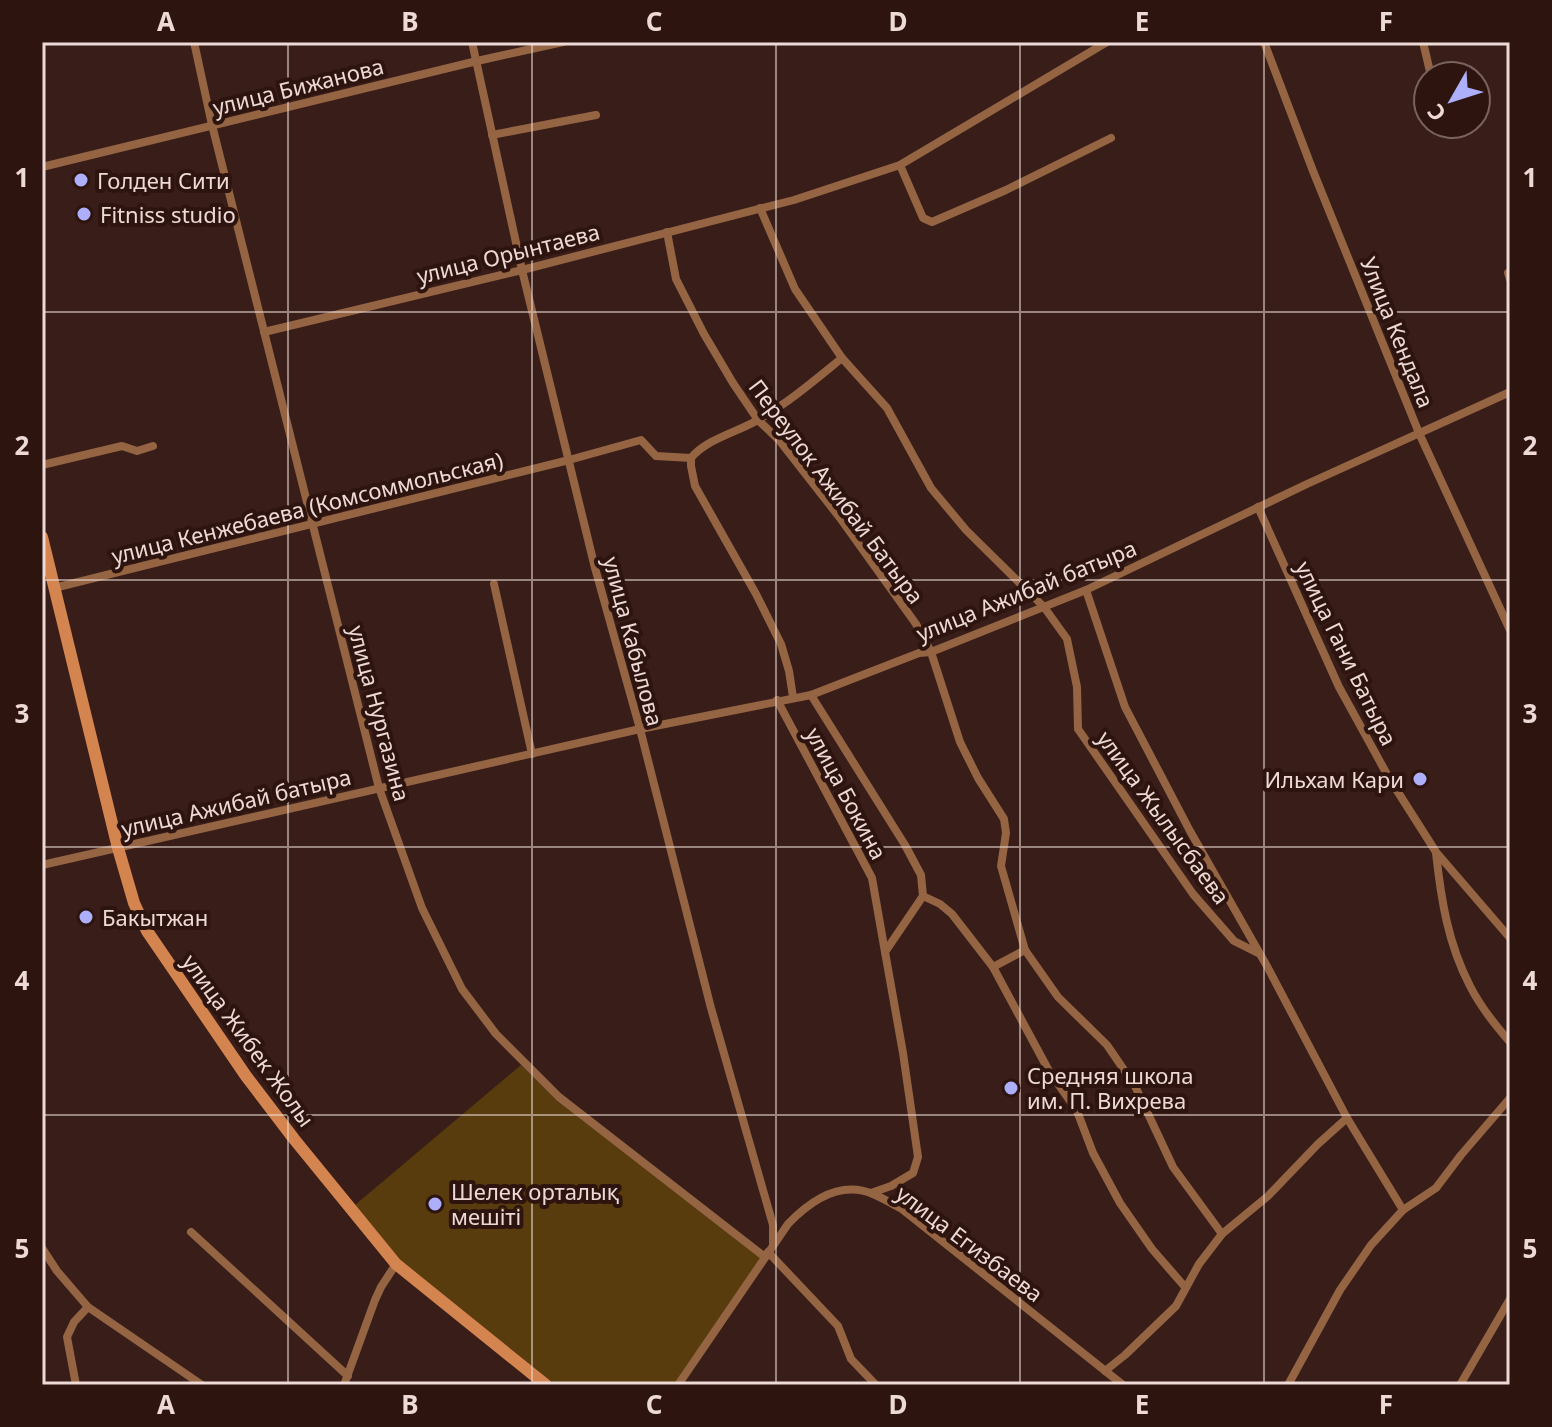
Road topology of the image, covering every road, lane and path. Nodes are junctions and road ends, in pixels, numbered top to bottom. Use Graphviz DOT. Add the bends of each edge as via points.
graph roads {
  1 [pos="194,42"];
  2 [pos="472,42"];
  3 [pos="563,42"];
  4 [pos="1107,42"];
  5 [pos="1264,42"];
  6 [pos="477,61"];
  7 [pos="596,115"];
  8 [pos="212,125"];
  9 [pos="492,135"];
  10 [pos="1111,138"];
  11 [pos="900,165"];
  12 [pos="42,167"];
  13 [pos="760,208"];
  14 [pos="667,232"];
  15 [pos="522,270"];
  16 [pos="264,332"];
  17 [pos="842,358"];
  18 [pos="1510,392"];
  19 [pos="758,420"];
  20 [pos="1419,433"];
  21 [pos="153,446"];
  22 [pos="691,458"];
  23 [pos="569,460"];
  24 [pos="42,465"];
  25 [pos="1258,507"];
  26 [pos="314,524"];
  27 [pos="42,537"];
  28 [pos="494,584"];
  29 [pos="48,589"];
  30 [pos="1086,590"];
  31 [pos="1044,607"];
  32 [pos="1510,630"];
  33 [pos="931,652"];
  34 [pos="811,695"];
  35 [pos="793,697"];
  36 [pos="777,700"];
  37 [pos="640,729"];
  38 [pos="532,754"];
  39 [pos="379,788"];
  40 [pos="118,848"];
  41 [pos="1436,852"];
  42 [pos="42,865"];
  43 [pos="923,896"];
  44 [pos="1510,938"];
  45 [pos="1025,950"];
  46 [pos="885,952"];
  47 [pos="1260,954"];
  48 [pos="993,967"];
  49 [pos="1510,1042"];
  50 [pos="1510,1098"];
  51 [pos="1347,1118"];
  52 [pos="871,1193"];
  53 [pos="1403,1210"];
  54 [pos="191,1232"];
  55 [pos="1222,1234"];
  56 [pos="42,1248"];
  57 [pos="769,1251"];
  58 [pos="396,1264"];
  59 [pos="1185,1287"];
  60 [pos="1510,1299"];
  61 [pos="88,1307"];
  62 [pos="1105,1371"];
  63 [pos="346,1380"];
  64 [pos="76,1385"];
  65 [pos="202,1385"];
  66 [pos="546,1385"];
  67 [pos="678,1385"];
  68 [pos="876,1385"];
  69 [pos="1123,1385"];
  70 [pos="1288,1385"];
  71 [pos="1460,1385"];
  1 -- 8 [label="street, улица Нургазина"];
  2 -- 6 [label="street, улица Кабылова"];
  3 -- 6 [label="street, улица Бижанова"];
  4 -- 11 [label="street, улица Орынтаева"];
  5 -- 20 [label="street, Улица Кендала"];
  6 -- 8 [label="street, улица Бижанова"];
  6 -- 9 [label="street, улица Кабылова"];
  7 -- 9 [label="street"];
  8 -- 12 [label="street, улица Бижанова"];
  8 -- 16 [label="street, улица Нургазина"];
  9 -- 15 [label="street, улица Кабылова"];
  10 -- 11 [label="street" via="932,222 923,218"];
  11 -- 13 [label="street, улица Орынтаева"];
  13 -- 14 [label="street, улица Орынтаева"];
  13 -- 17 [label="street, улица Жылысбаева" via="795,289"];
  14 -- 15 [label="street, улица Орынтаева"];
  14 -- 19 [label="street, Переулок Ажибай Батыра" via="676,279"];
  15 -- 16 [label="street, улица Орынтаева"];
  15 -- 23 [label="street, улица Кабылова"];
  16 -- 26 [label="street, улица Нургазина"];
  17 -- 19 [label="street"];
  17 -- 31 [label="street, улица Жылысбаева" via="887,408 931,488"];
  18 -- 20 [label="street, улица Ажибай батыра"];
  19 -- 22 [label="street"];
  19 -- 33 [label="street, Переулок Ажибай Батыра" via="840,518"];
  20 -- 25 [label="street, улица Ажибай батыра"];
  20 -- 32 [label="street, Улица Кендала"];
  21 -- 24 [label="street" via="137,451 122,446"];
  22 -- 23 [label="street, улица Кенжебаева (Комсоммольская)" via="656,456 641,440"];
  22 -- 35 [label="street" via="695,486 781,644"];
  23 -- 26 [label="street, улица Кенжебаева (Комсоммольская)"];
  23 -- 37 [label="street, улица Кабылова"];
  25 -- 30 [label="street, улица Ажибай батыра"];
  25 -- 41 [label="street, улица Гани Батыра" via="1339,687"];
  26 -- 29 [label="street, улица Кенжебаева (Комсоммольская)"];
  26 -- 39 [label="street, улица Нургазина"];
  27 -- 29 [label="main road, улица Жибек Жолы"];
  28 -- 38 [label="street"];
  29 -- 40 [label="main road, улица Жибек Жолы"];
  30 -- 31 [label="street, улица Ажибай батыра"];
  30 -- 47 [label="street, улица Жылысбаева" via="1125,707"];
  31 -- 33 [label="street, улица Ажибай батыра"];
  31 -- 47 [label="street, улица Жылысбаева" via="1067,639 1077,687 1078,729 1193,894 1234,941"];
  33 -- 34 [label="street, улица Ажибай батыра"];
  33 -- 45 [label="street, Переулок Ажибай Батыра" via="960,742 1006,825 1001,862"];
  34 -- 35 [label="street, улица Ажибай батыра"];
  34 -- 43 [label="street, улица Бокина" via="905,845 921,875"];
  35 -- 36 [label="street, улица Ажибай батыра"];
  36 -- 37 [label="street, улица Ажибай батыра"];
  36 -- 46 [label="street, улица Бокина" via="872,878"];
  37 -- 38 [label="street, улица Ажибай батыра"];
  37 -- 57 [label="street, улица Кабылова" via="773,1225"];
  38 -- 39 [label="street, улица Ажибай батыра"];
  39 -- 40 [label="street, улица Ажибай батыра"];
  39 -- 57 [label="street, улица Нургазина" via="422,908 462,989 496,1034 559,1097"];
  40 -- 42 [label="street, улица Ажибай батыра"];
  40 -- 58 [label="main road, улица Жибек Жолы" via="147,931 246,1076"];
  41 -- 44 [label="street, улица Гани Батыра"];
  41 -- 49 [label="street, улица Гани Батыра" via="1441,899 1463,972"];
  43 -- 46 [label="street"];
  43 -- 48 [label="street" via="952,914"];
  45 -- 48 [label="street"];
  45 -- 55 [label="street" via="1058,997 1107,1045 1135,1086 1173,1167"];
  46 -- 52 [label="street, улица Бокина" via="918,1157 913,1173"];
  47 -- 51 [label="street, улица Жылысбаева"];
  48 -- 59 [label="street" via="1049,1071 1077,1111 1120,1203"];
  50 -- 53 [label="street" via="1436,1188"];
  51 -- 53 [label="street, улица Жылысбаева"];
  51 -- 55 [label="street"];
  52 -- 57 [label="street, улица Егизбаева" via="850,1189 816,1199 788,1224"];
  52 -- 62 [label="street, улица Егизбаева" via="902,1209"];
  53 -- 70 [label="street" via="1355,1266"];
  54 -- 63 [label="street"];
  55 -- 59 [label="street"];
  56 -- 61 [label="street"];
  57 -- 67 [label="street, улица Егизбаева"];
  57 -- 68 [label="street, улица Нургазина" via="838,1326 851,1359"];
  58 -- 63 [label="street" via="375,1300"];
  58 -- 66 [label="main road, улица Жибек Жолы"];
  59 -- 62 [label="street" via="1176,1306"];
  60 -- 71 [label="street"];
  61 -- 64 [label="street" via="67,1337"];
  61 -- 65 [label="street"];
  62 -- 69 [label="street, улица Егизбаева"];
}
